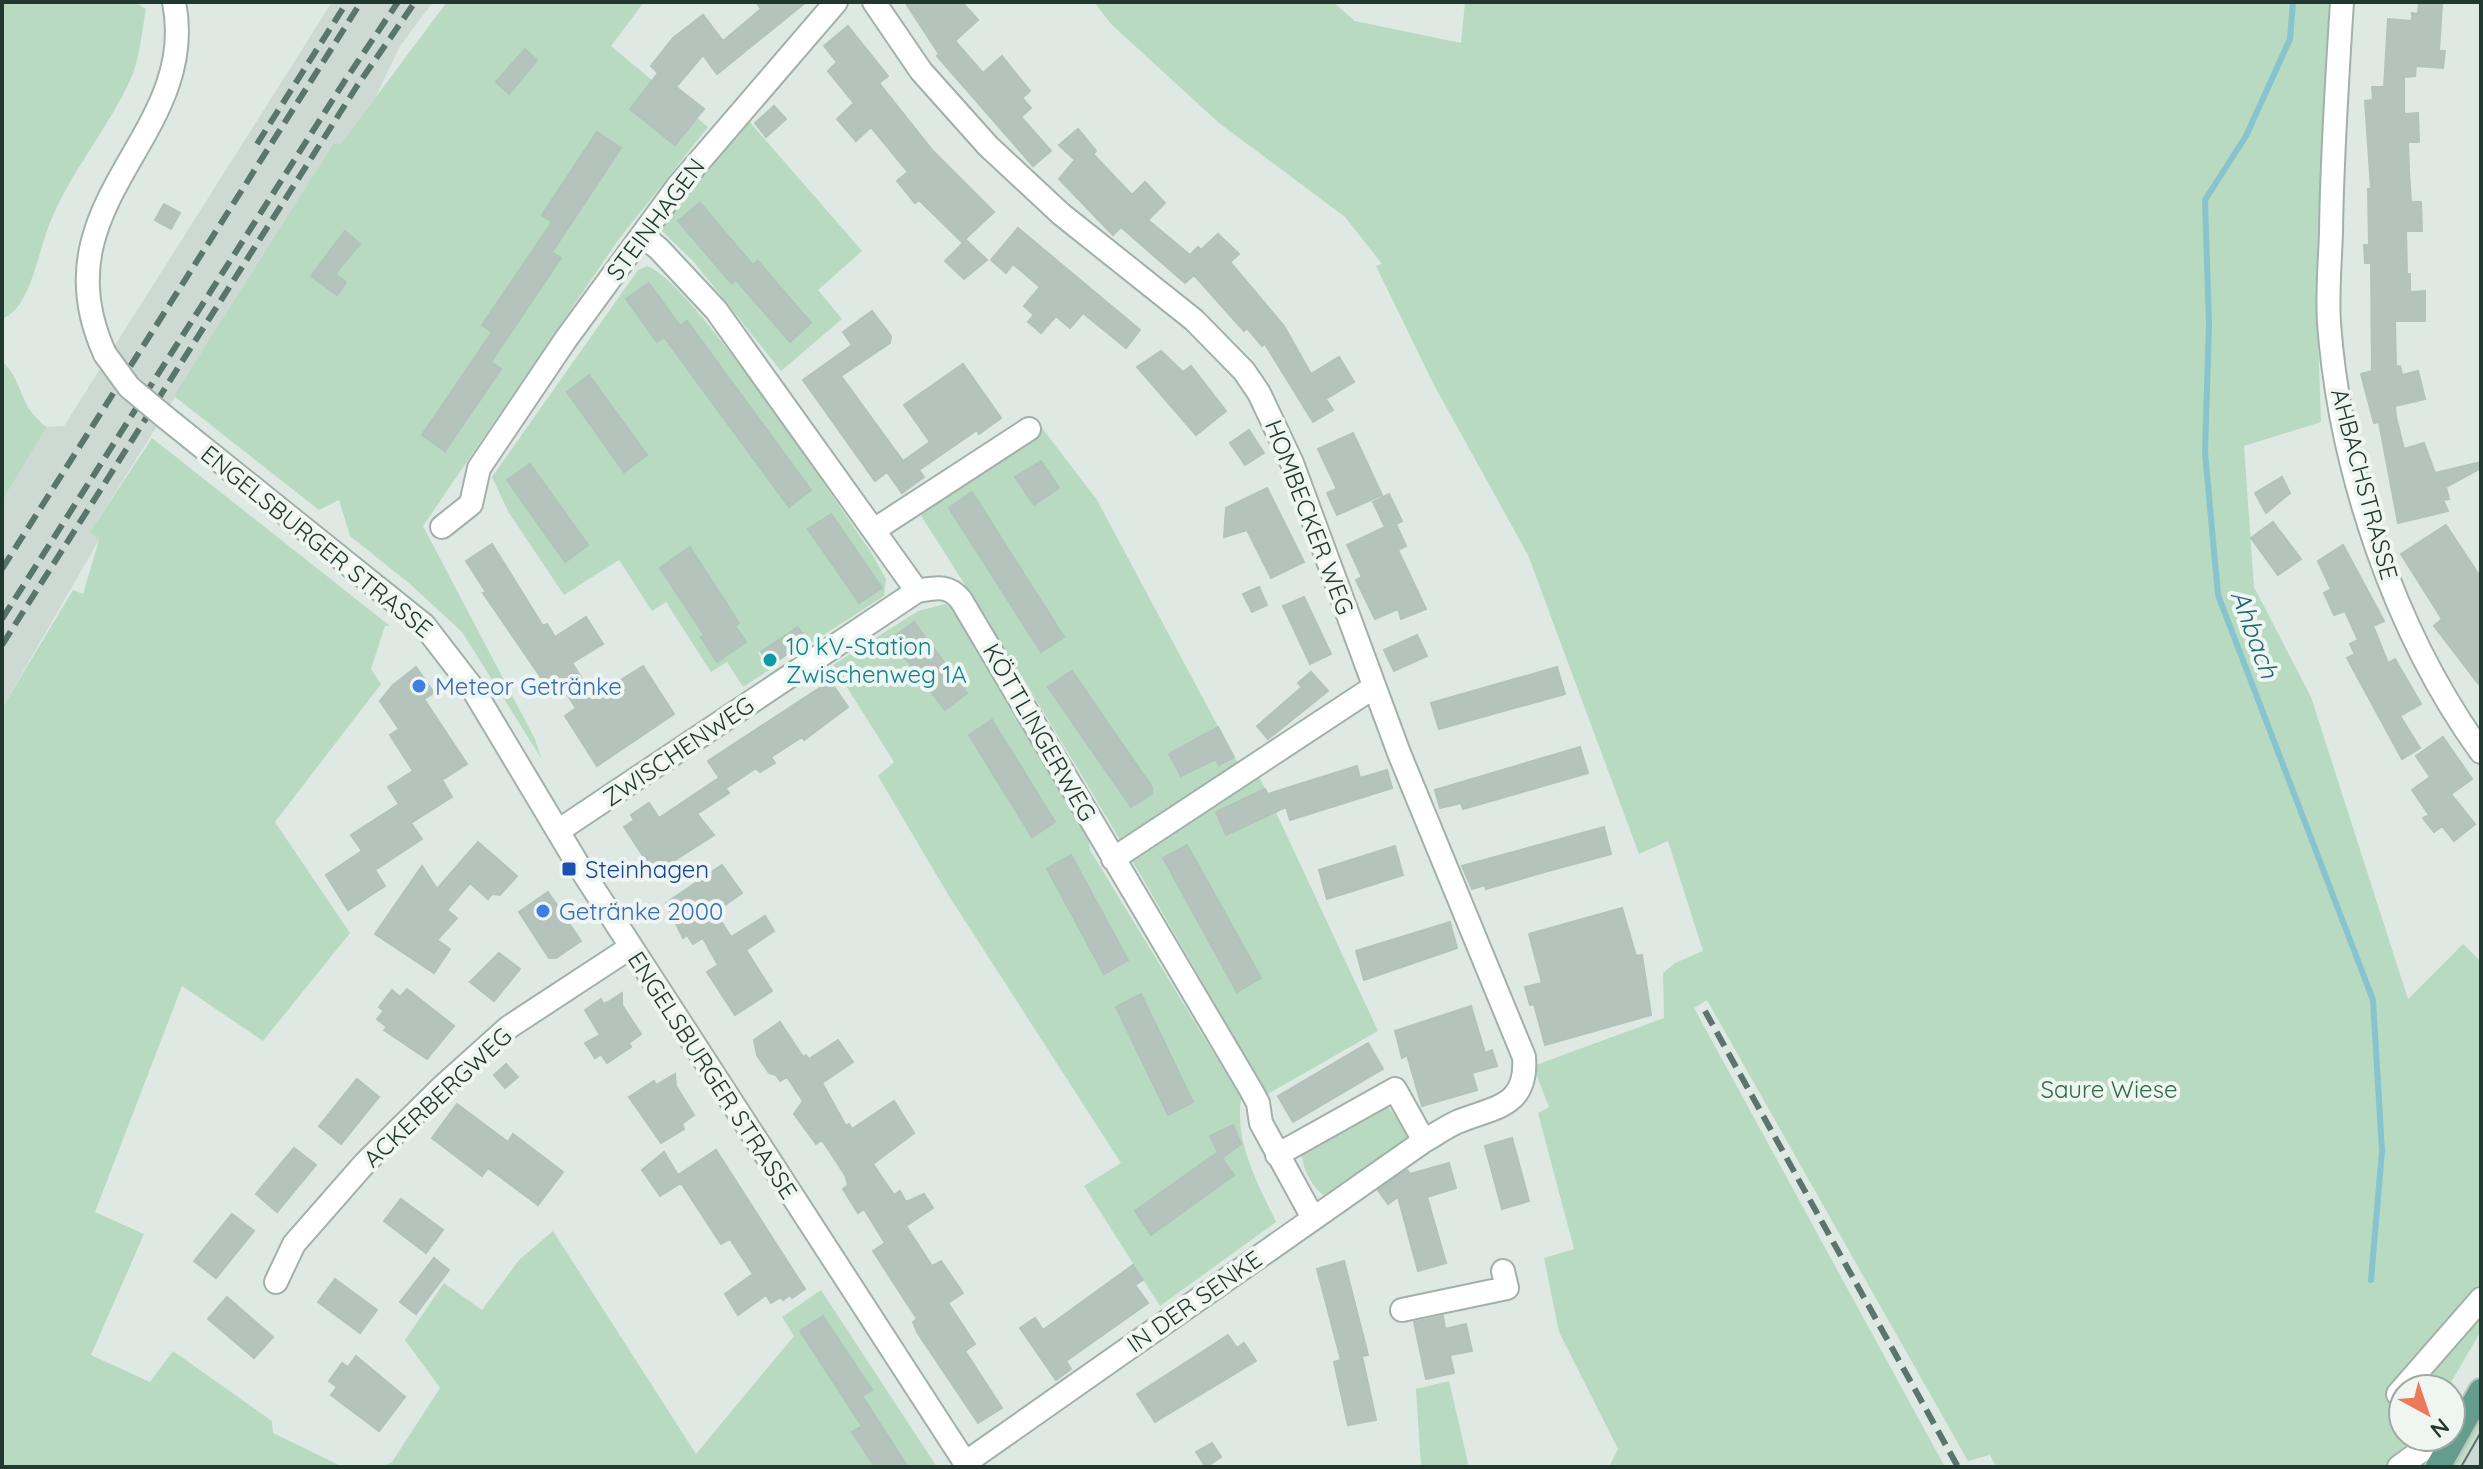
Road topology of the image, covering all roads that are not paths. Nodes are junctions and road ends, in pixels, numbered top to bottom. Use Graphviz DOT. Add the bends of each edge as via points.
graph roads {
  1 [pos="174,2"];
  2 [pos="836,2"];
  3 [pos="874,2"];
  4 [pos="2342,2"];
  5 [pos="642,235"];
  6 [pos="1029,429"];
  7 [pos="442,527"];
  8 [pos="874,530"];
  9 [pos="917,591"];
  10 [pos="1374,687"];
  11 [pos="2481,752"];
  12 [pos="558,831"];
  13 [pos="1113,859"];
  14 [pos="631,947"];
  15 [pos="1424,1141"];
  16 [pos="1277,1155"];
  17 [pos="1313,1218"];
  18 [pos="1503,1271"];
  19 [pos="276,1282"];
  20 [pos="2481,1299"];
  21 [pos="1402,1310"];
  22 [pos="2416,1373"];
  23 [pos="2481,1391"];
  24 [pos="2467,1411"];
  25 [pos="2418,1453"];
  26 [pos="966,1465"];
  27 [pos="2399,1467"];
  1 -- 12 [label="street, ENGELSBURGER STRASSE, bridge" via="177,43 167,87 101,215 88,255 87,303 105,354 129,387 424,625 471,686"];
  2 -- 5 [label="street, STEINHAGEN" via="715,139"];
  3 -- 10 [label="street, HOMBECKER WEG" via="921,71 997,155 1052,207 1194,320 1244,371 1272,415 1292,463"];
  4 -- 11 [label="street, AHBACHSTRASSE" via="2329,323 2343,419 2373,536 2403,619 2441,693"];
  5 -- 7 [label="street, STEINHAGEN" via="479,468 471,504"];
  5 -- 8 [label="street" via="716,310"];
  6 -- 8 [label="street"];
  8 -- 9 [label="street"];
  9 -- 12 [label="street, ZWISCHENWEG"];
  9 -- 13 [label="street, KÖTTLINGERWEG" via="943,587 961,600"];
  10 -- 13 [label="street"];
  10 -- 15 [label="street, IN DER SENKE" via="1524,1057 1526,1076 1514,1098"];
  12 -- 14 [label="street, ENGELSBURGER STRASSE"];
  13 -- 16 [label="street, KÖTTLINGERWEG" via="1258,1103 1261,1123"];
  14 -- 19 [label="street, ACKERBERGWEG" via="509,1027 441,1088 294,1244"];
  14 -- 26 [label="street, ENGELSBURGER STRASSE"];
  15 -- 16 [label="street" via="1395,1089"];
  15 -- 17 [label="street, IN DER SENKE"];
  16 -- 17 [label="street, KÖTTLINGERWEG"];
  17 -- 26 [label="street, IN DER SENKE"];
  18 -- 21 [label="street" via="1507,1288"];
  20 -- 22 [label="street"];
  23 -- 24 [label="main road"];
  25 -- 27 [label="street"];
}
